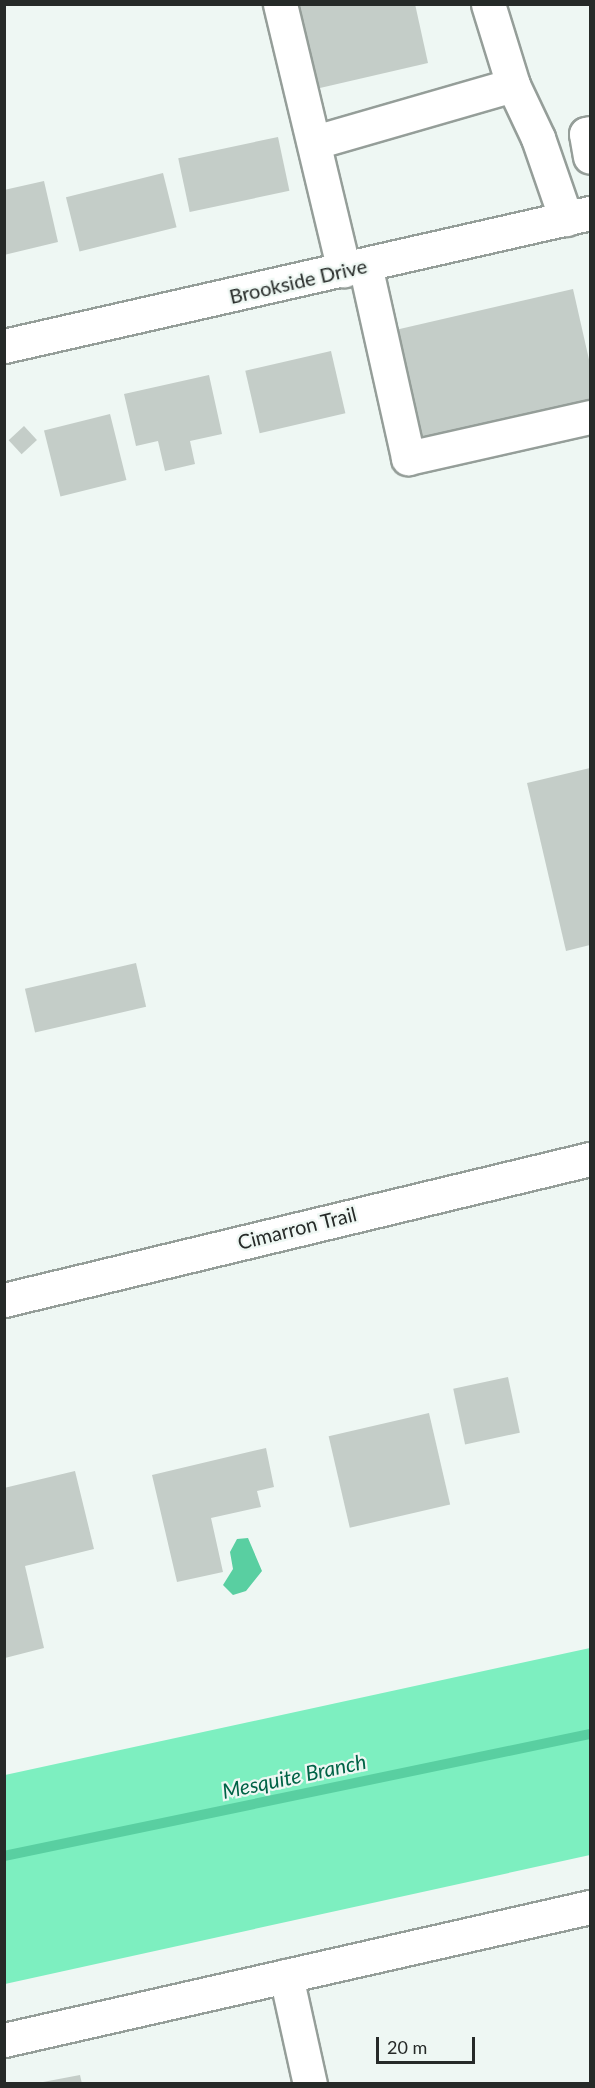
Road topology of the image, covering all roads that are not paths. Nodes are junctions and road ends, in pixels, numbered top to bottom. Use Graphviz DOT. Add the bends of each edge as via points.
graph roads {
  1 [pos="280,4"];
  2 [pos="488,4"];
  3 [pos="513,85"];
  4 [pos="315,142"];
  5 [pos="578,216"];
  6 [pos="354,268"];
  7 [pos="4,346"];
  8 [pos="591,417"];
  9 [pos="591,1158"];
  10 [pos="4,1300"];
  11 [pos="591,1907"];
  12 [pos="286,1976"];
  13 [pos="4,2040"];
  14 [pos="310,2084"];
  1 -- 4 [label="street"];
  2 -- 3 [label="street"];
  3 -- 4 [label="street"];
  3 -- 5 [label="street"];
  4 -- 6 [label="street"];
  5 -- 6 [label="street, Brookside Drive"];
  6 -- 7 [label="street, Brookside Drive"];
  6 -- 8 [label="street" via="408,458"];
  9 -- 10 [label="street, Cimarron Trail"];
  11 -- 12 [label="street"];
  12 -- 13 [label="street"];
  12 -- 14 [label="street"];
}
